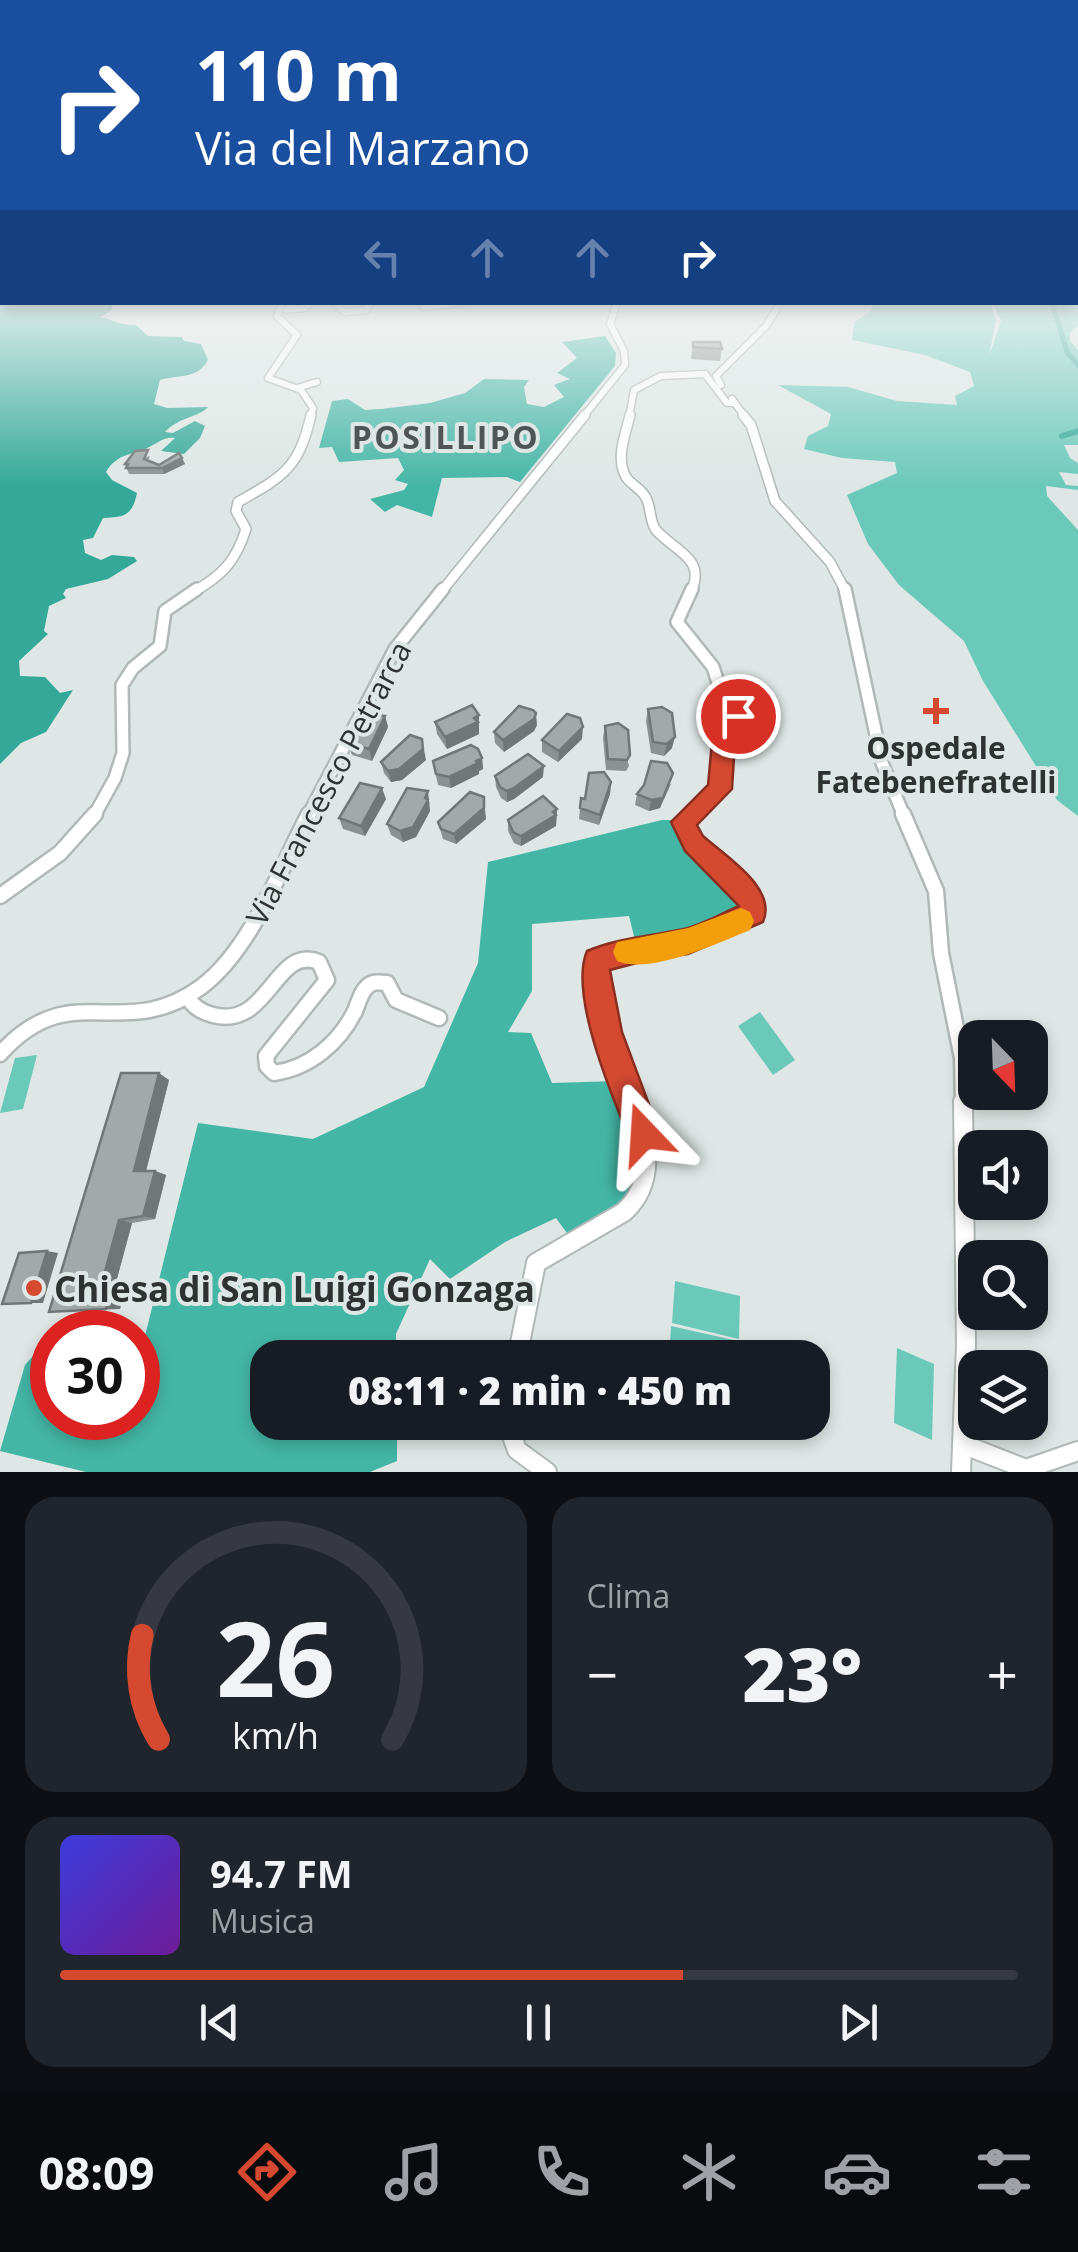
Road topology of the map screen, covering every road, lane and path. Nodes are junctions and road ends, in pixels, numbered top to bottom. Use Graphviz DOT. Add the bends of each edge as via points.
graph roads {
  1 [pos="288,349"];
  2 [pos="623,349"];
  3 [pos="745,349"];
  4 [pos="317,382"];
  5 [pos="298,388"];
  6 [pos="735,404"];
  7 [pos="0,896"];
  8 [pos="187,998"];
  9 [pos="439,1018"];
  10 [pos="0,1054"];
  11 [pos="521,1340"];
  12 [pos="514,1440"];
  13 [pos="962,1444"];
  14 [pos="1078,1451"];
  15 [pos="547,1472"];
  16 [pos="961,1472"];
  1 -- 5 [label="street" via="268,378"];
  2 -- 8 [label="street, Via Francesco Petrarca" via="624,365 401,640 244,941"];
  3 -- 6 [label="street" via="716,376"];
  4 -- 5 [label="street"];
  5 -- 7 [label="street" via="314,411 303,450 281,478 238,502 246,533 236,558 213,584 165,611 160,646 126,676 122,756 88,824 54,862"];
  6 -- 11 [label="street" via="728,404 706,374 684,372 650,382 631,396 620,446 626,478 646,494 656,529 692,564 695,584 677,622 738,716 724,742 720,789 684,822 694,844 752,898 755,909 748,919 688,941 597,960 607,1032 644,1134 644,1186 624,1212 536,1262"];
  6 -- 13 [label="street" via="751,425 784,516 830,562 846,592 882,763 936,892 940,953 962,1058"];
  8 -- 9 [label="street" via="217,1016 242,1015 289,966 308,958 322,962 327,980 266,1056 274,1073 315,1057 338,1037 365,987 375,982 387,983 396,1000"];
  8 -- 10 [label="street, Via Francesco Petrarca" via="129,1014 60,1011"];
  12 -- 15 [label="street"];
  13 -- 14 [label="street" via="1026,1470"];
  13 -- 16 [label="street"];
}
